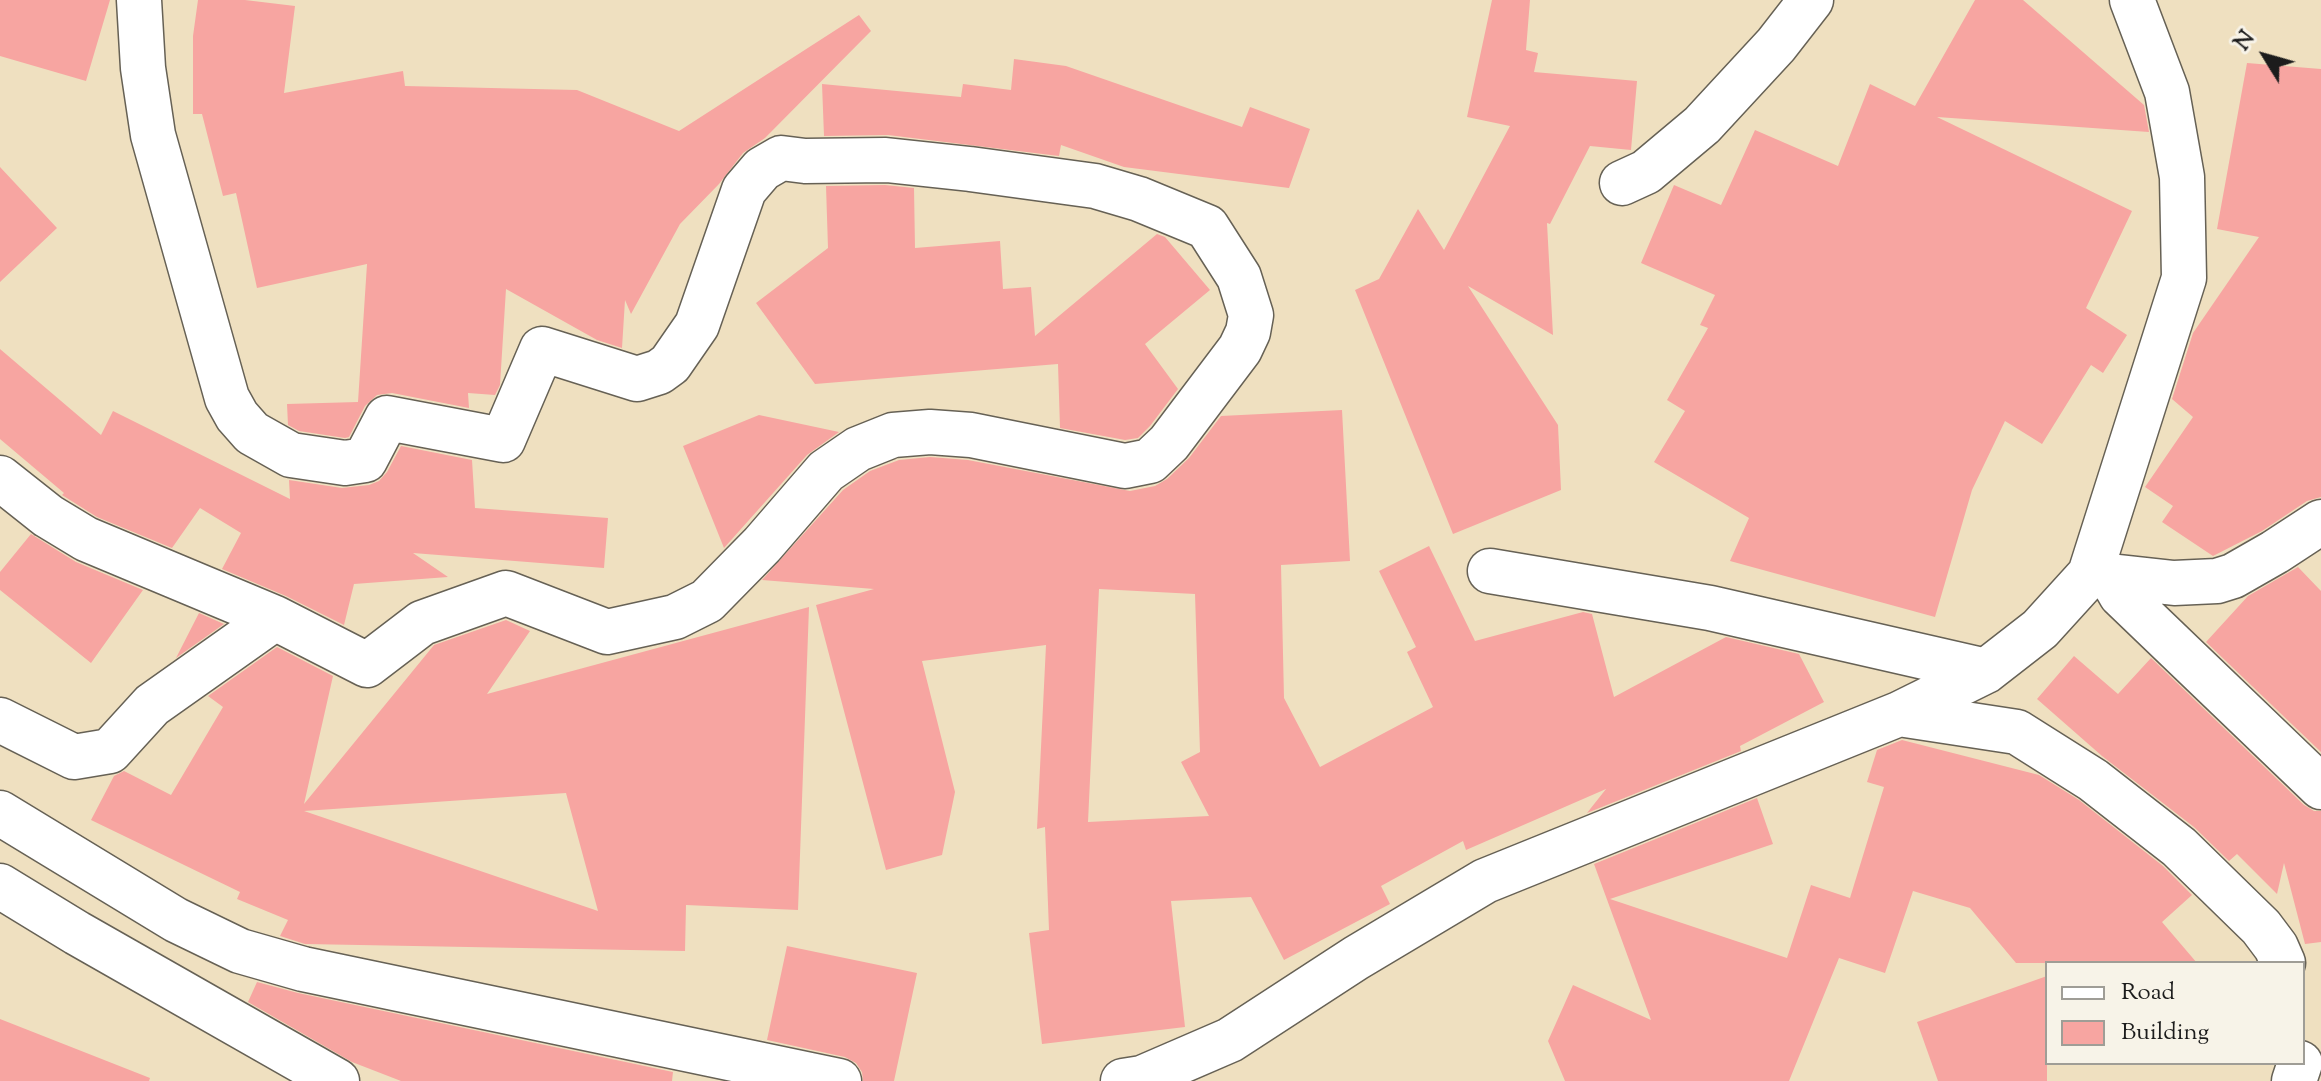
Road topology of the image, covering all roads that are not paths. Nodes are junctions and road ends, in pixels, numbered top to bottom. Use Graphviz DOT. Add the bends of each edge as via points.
graph roads {
  1 [pos="139,0"];
  2 [pos="1811,0"];
  3 [pos="2132,0"];
  4 [pos="1622,183"];
  5 [pos="0,478"];
  6 [pos="2316,537"];
  7 [pos="1490,571"];
  8 [pos="2100,575"];
  9 [pos="275,618"];
  10 [pos="1986,671"];
  11 [pos="1899,714"];
  12 [pos="0,720"];
  13 [pos="2321,787"];
  14 [pos="0,813"];
  15 [pos="0,886"];
  16 [pos="2282,961"];
  17 [pos="337,1081"];
  18 [pos="839,1081"];
  19 [pos="1123,1081"];
  1 -- 9 [label="street" via="153,135 227,398 252,433 291,455 345,463 365,460 387,418 503,440 542,349 637,379 659,372 697,325 744,190 762,169 781,158 886,160 970,169 1095,186 1139,199 1207,227 1239,277 1251,315 1240,349 1150,461 1125,466 971,435 893,435 858,449 826,471 707,601 675,617 607,632 506,593 422,623 367,665"];
  2 -- 4 [label="street" via="1702,125 1646,172"];
  3 -- 8 [label="street" via="2167,92 2182,177 2184,278"];
  5 -- 9 [label="street" via="86,539"];
  6 -- 8 [label="street" via="2217,581 2174,583"];
  7 -- 10 [label="street" via="1710,608"];
  8 -- 10 [label="street"];
  8 -- 13 [label="street"];
  9 -- 12 [label="street" via="152,705 110,751 74,757"];
  10 -- 11 [label="street"];
  11 -- 16 [label="street" via="2017,732 2093,780 2179,847 2261,927"];
  11 -- 19 [label="street" via="1485,881 1230,1040"];
  14 -- 18 [label="street" via="176,920 240,951 303,969"];
  15 -- 17 [label="street"];
}
